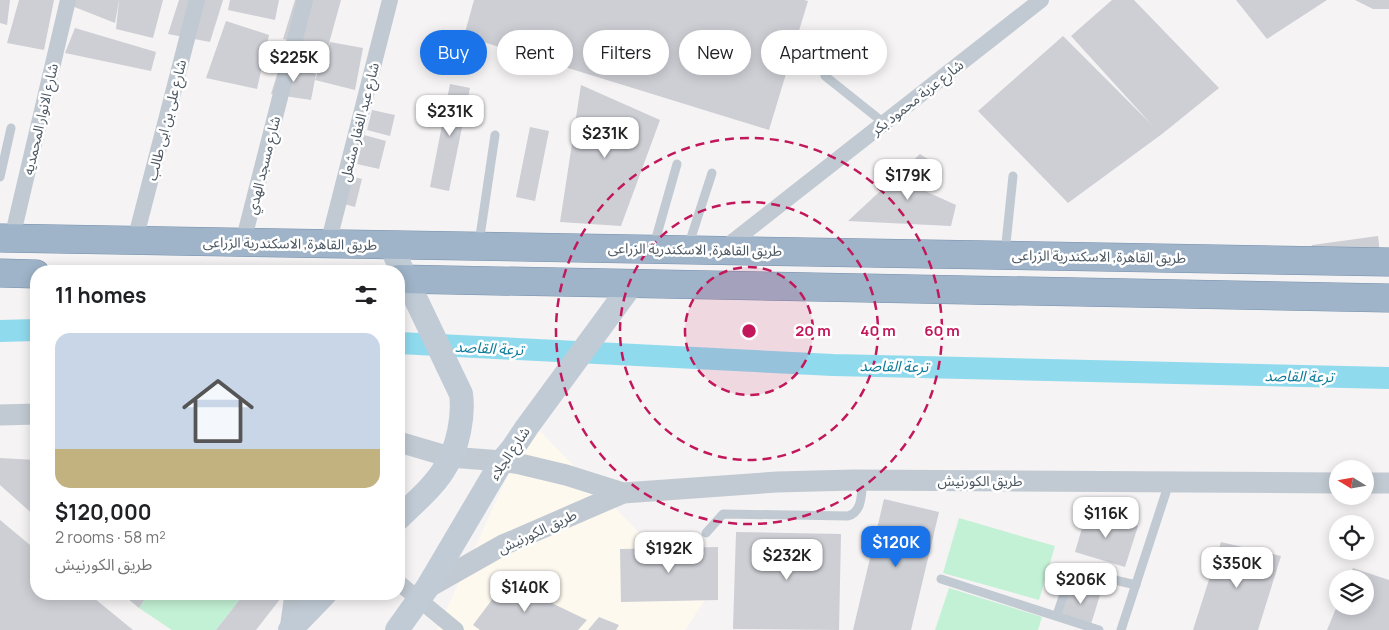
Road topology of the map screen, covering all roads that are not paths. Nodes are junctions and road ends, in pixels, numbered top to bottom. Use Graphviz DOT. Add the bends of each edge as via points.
graph roads {
  1 [pos="68,0"];
  2 [pos="197,0"];
  3 [pos="305,0"];
  4 [pos="390,0"];
  5 [pos="1039,0"];
  6 [pos="825,76"];
  7 [pos="884,123"];
  8 [pos="11,128"];
  9 [pos="495,135"];
  10 [pos="677,164"];
  11 [pos="712,174"];
  12 [pos="1013,176"];
  13 [pos="0,177"];
  14 [pos="6,238"];
  15 [pos="135,240"];
  16 [pos="243,242"];
  17 [pos="328,244"];
  18 [pos="390,245"];
  19 [pos="479,246"];
  20 [pos="653,249"];
  21 [pos="687,249"];
  22 [pos="721,250"];
  23 [pos="1005,254"];
  24 [pos="1389,262"];
  25 [pos="398,265"];
  26 [pos="0,273"];
  27 [pos="30,274"];
  28 [pos="632,284"];
  29 [pos="407,287"];
  30 [pos="1389,298"];
  31 [pos="30,414"];
  32 [pos="0,415"];
  33 [pos="405,444"];
  34 [pos="450,457"];
  35 [pos="502,461"];
  36 [pos="863,480"];
  37 [pos="1170,482"];
  38 [pos="1329,483"];
  39 [pos="1374,483"];
  40 [pos="1389,483"];
  41 [pos="623,493"];
  42 [pos="405,512"];
  43 [pos="706,533"];
  44 [pos="941,578"];
  45 [pos="1136,585"];
  46 [pos="405,586"];
  47 [pos="423,594"];
  48 [pos="295,600"];
  49 [pos="319,600"];
  50 [pos="1057,616"];
  51 [pos="290,630"];
  52 [pos="397,630"];
  53 [pos="456,630"];
  54 [pos="1099,630"];
  55 [pos="1121,630"];
  1 -- 14 [label="street, شارع الانوار المحمديه"];
  2 -- 15 [label="street, شارع على بن ابى طالب"];
  3 -- 16 [label="street, شارع مسجد الهدي"];
  4 -- 17 [label="street, شارع عبد الغفار مشعل"];
  5 -- 7 [label="street, شارع عزبة محمود بكر"];
  6 -- 7 [label="lane"];
  7 -- 22 [label="street, شارع عزبة محمود بكر"];
  8 -- 13 [label="lane"];
  9 -- 19 [label="lane"];
  10 -- 20 [label="lane"];
  11 -- 21 [label="lane"];
  12 -- 23 [label="lane"];
  14 -- 15 [label="highway, طريق القاهرة, الاسكندرية الزراعى"];
  15 -- 16 [label="highway, طريق القاهرة, الاسكندرية الزراعى"];
  16 -- 17 [label="highway, طريق القاهرة, الاسكندرية الزراعى"];
  17 -- 18 [label="highway, طريق القاهرة, الاسكندرية الزراعى"];
  18 -- 19 [label="highway, طريق القاهرة, الاسكندرية الزراعى"];
  18 -- 25 [label="main road"];
  19 -- 20 [label="highway, طريق القاهرة, الاسكندرية الزراعى"];
  20 -- 21 [label="highway, طريق القاهرة, الاسكندرية الزراعى"];
  21 -- 22 [label="highway, طريق القاهرة, الاسكندرية الزراعى"];
  22 -- 23 [label="highway, طريق القاهرة, الاسكندرية الزراعى"];
  23 -- 24 [label="highway, طريق القاهرة, الاسكندرية الزراعى"];
  26 -- 27 [label="highway"];
  28 -- 29 [label="highway"];
  28 -- 30 [label="highway"];
  28 -- 35 [label="main road, شارع الجلاء"];
  29 -- 34 [label="main road" via="462,394 462,419"];
  31 -- 32 [label="street"];
  33 -- 34 [label="street, طريق الكورنيش"];
  34 -- 35 [label="street, طريق الكورنيش"];
  34 -- 42 [label="main road" via="446,467"];
  35 -- 41 [label="street, طريق الكورنيش" via="566,475"];
  35 -- 47 [label="main road, شارع الجلاء"];
  36 -- 37 [label="street, طريق الكورنيش"];
  36 -- 41 [label="street, طريق الكورنيش" via="767,482"];
  36 -- 43 [label="lane" via="858,509 852,515 723,514"];
  37 -- 38 [label="street, طريق الكورنيش"];
  37 -- 45 [label="lane"];
  39 -- 40 [label="street"];
  41 -- 47 [label="street, طريق الكورنيش" via="503,545"];
  44 -- 50 [label="lane"];
  45 -- 50 [label="lane" via="1072,570"];
  45 -- 55 [label="lane"];
  46 -- 47 [label="street"];
  47 -- 52 [label="main road, شارع الجلاء"];
  47 -- 53 [label="street"];
  48 -- 51 [label="street"];
  49 -- 51 [label="main road"];
  50 -- 54 [label="lane"];
}
